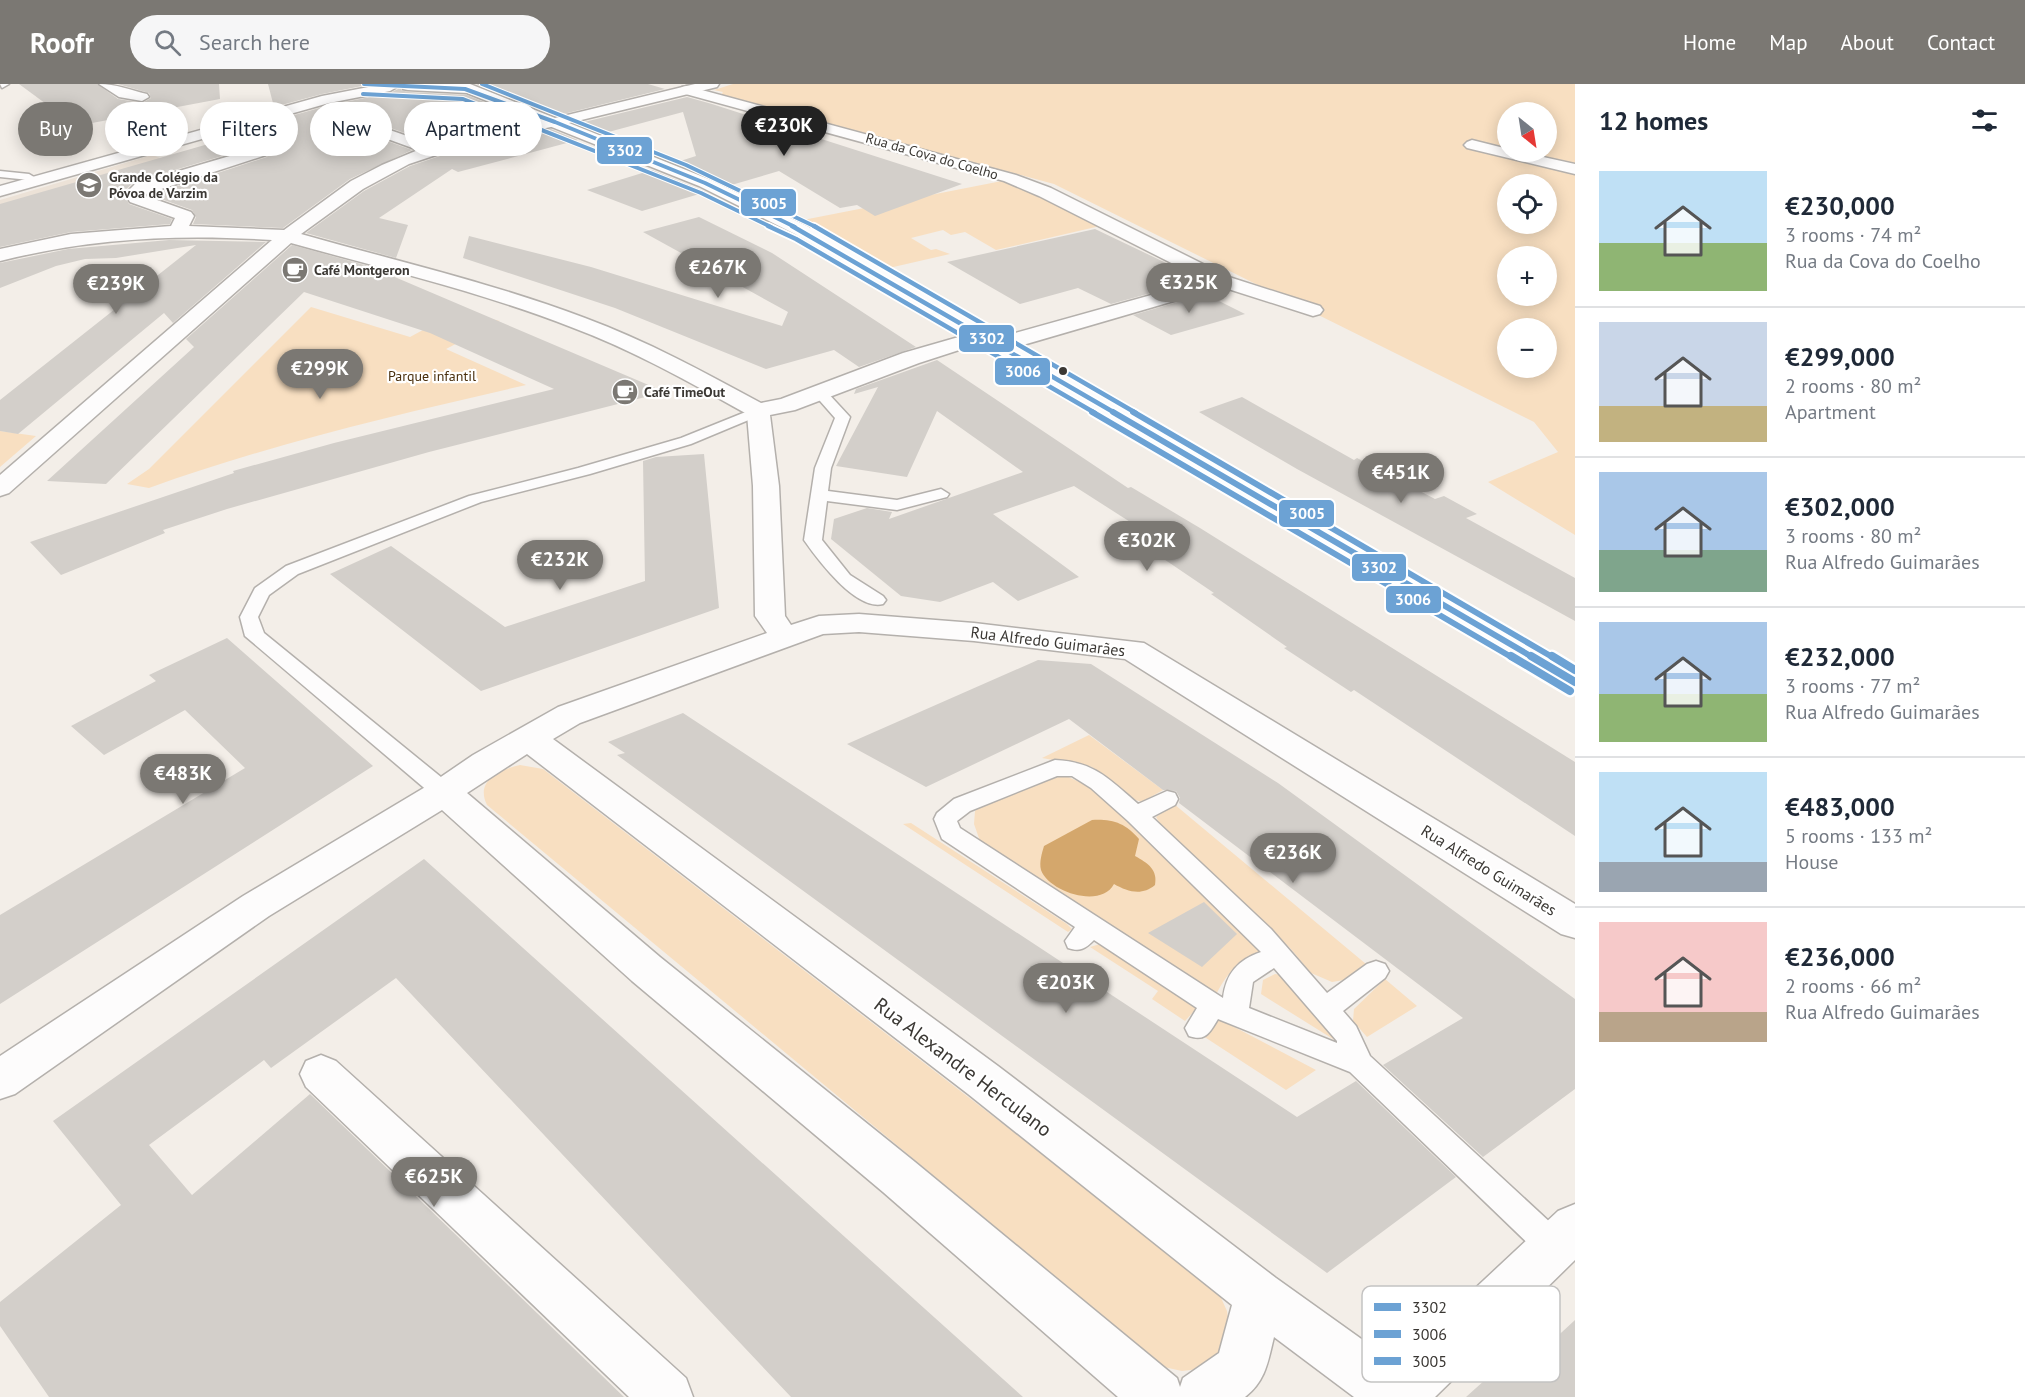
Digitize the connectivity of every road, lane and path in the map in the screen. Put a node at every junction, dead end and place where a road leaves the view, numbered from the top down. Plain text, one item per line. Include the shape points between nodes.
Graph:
1 (106, 84) edge
2 (348, 84) edge
3 (364, 84) edge
4 (712, 84) edge
5 (413, 85) edge
6 (461, 86) edge
7 (390, 87) junction
8 (687, 90) junction
9 (142, 97) dead end
10 (555, 122) junction
11 (542, 125) edge
12 (1472, 145) dead end
13 (247, 156) edge
14 (419, 156) edge
15 (1575, 169) edge
16 (0, 174) edge
17 (29, 177) junction
18 (0, 185) edge
19 (0, 191) edge
20 (178, 230) junction
21 (288, 236) junction
22 (0, 255) edge
23 (1222, 281) junction
24 (1313, 310) dead end
25 (991, 341) junction
26 (820, 393) junction
27 (758, 411) junction
28 (0, 488) edge
29 (941, 494) dead end
30 (819, 495) junction
31 (877, 600) dead end
32 (784, 637) junction
33 (1575, 682) edge
34 (529, 738) junction
35 (444, 792) junction
36 (1167, 799) dead end
37 (1136, 815) junction
38 (1575, 923) edge
39 (1280, 956) junction
40 (1376, 970) dead end
41 (1225, 1009) junction
42 (1326, 1009) junction
43 (1198, 1028) dead end
44 (1360, 1064) junction
45 (321, 1074) dead end
46 (0, 1080) edge
47 (1564, 1237) edge
48 (1513, 1286) edge
49 (1259, 1295) junction
50 (1362, 1371) edge
51 (1377, 1382) edge
52 (1413, 1382) edge
53 (667, 1397) edge
54 (1158, 1397) edge
55 (1203, 1397) edge
56 (1397, 1397) edge

1 - 9 street via 124,94
2 - 17 street
3 - 7 street
4 - 8 street
5 - 6 street
5 - 7 street
6 - 10 street
7 - 19 street via 327,99
8 - 10 street, Rua da Cova do Coelho
8 - 23 street, Rua da Cova do Coelho via 1010,178
10 - 11 street, Rua da Cova do Coelho
10 - 25 street via 705,183 801,230
12 - 15 street
13 - 20 street via 141,188 133,194 185,216
14 - 21 street, Rua da Cova do Coelho via 403,161 321,208
16 - 17 lane
17 - 18 street
20 - 21 street
20 - 22 street via 91,235
21 - 27 street via 578,321 659,356
21 - 28 street, Rua da Cova do Coelho
23 - 24 street, Rua da Cova do Coelho
23 - 25 street
25 - 26 street via 911,358
25 - 33 street
26 - 27 street
26 - 30 lane via 843,417 824,468
27 - 32 street via 766,486 770,616
27 - 35 lane via 686,441 475,499 292,570 261,592 249,617 255,636
29 - 30 lane via 897,505
30 - 31 lane via 813,540 844,579
32 - 34 street, Rua Alfredo Guimarães via 569,716
32 - 38 street, Rua Alfredo Guimarães via 819,625 859,622 1133,650
34 - 35 street
34 - 49 street, Rua Alexandre Herculano via 983,1080
35 - 46 street via 256,906
35 - 54 street via 646,969
36 - 37 lane
37 - 39 lane
37 - 41 lane via 1076,769 1055,768 962,805 945,819 950,833 1084,933
39 - 41 lane via 1257,962 1241,975
39 - 42 lane
40 - 42 lane
41 - 43 lane
41 - 44 lane
42 - 44 lane via 1347,1034
44 - 47 lane
45 - 53 street
47 - 48 street
49 - 50 street, Rua Alexandre Herculano
49 - 55 street via 1240,1369
51 - 56 street, Rua Alexandre Herculano
52 - 56 street

